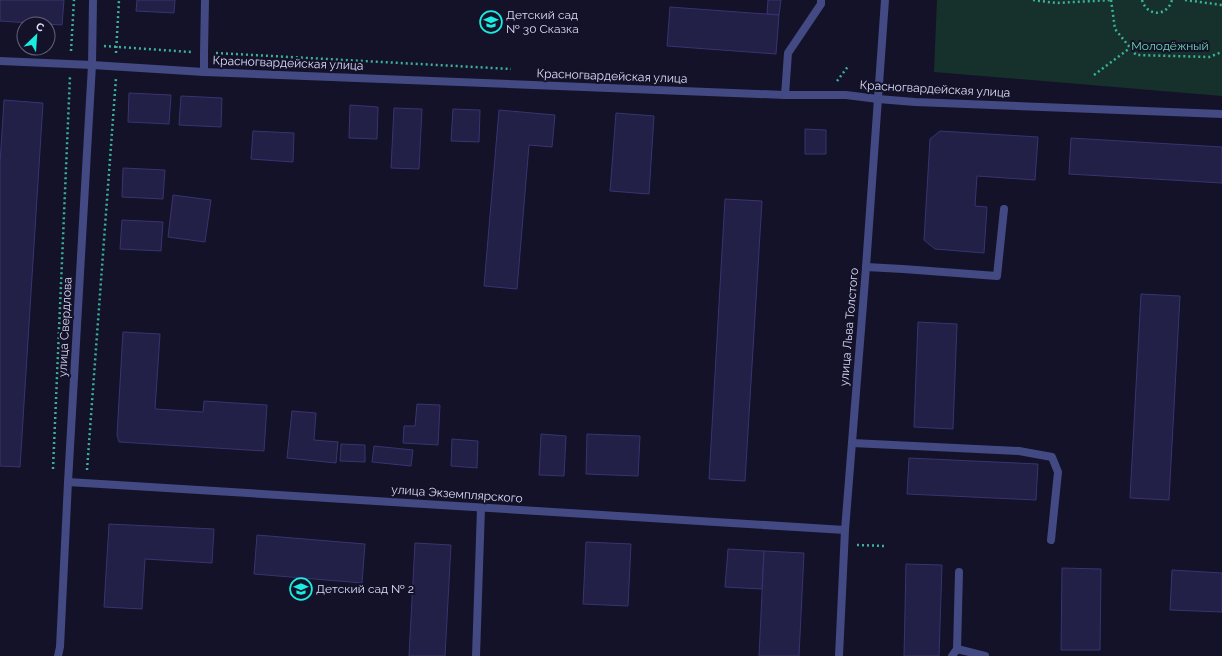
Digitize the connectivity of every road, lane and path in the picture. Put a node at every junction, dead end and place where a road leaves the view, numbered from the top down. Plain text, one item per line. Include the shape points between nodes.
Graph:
1 (74, 0) edge
2 (93, 0) edge
3 (119, 0) edge
4 (205, 0) edge
5 (822, 0) edge
6 (885, 0) edge
7 (1034, 0) edge
8 (1111, 0) edge
9 (1142, 0) edge
10 (1172, 0) edge
11 (1184, 0) edge
12 (1222, 5) edge
13 (72, 46) junction
14 (93, 46) junction
15 (116, 46) junction
16 (1130, 48) junction
17 (1222, 52) edge
18 (204, 53) junction
19 (0, 61) edge
20 (70, 64) junction
21 (92, 65) junction
22 (849, 65) dead end
23 (117, 66) junction
24 (515, 69) dead end
25 (204, 72) junction
26 (1094, 75) dead end
27 (836, 82) dead end
28 (785, 95) junction
29 (878, 99) junction
30 (1222, 114) edge
31 (1004, 209) dead end
32 (866, 267) junction
33 (852, 443) junction
34 (53, 474) dead end
35 (68, 482) junction
36 (86, 483) junction
37 (481, 508) junction
38 (845, 530) junction
39 (1052, 540) dead end
40 (959, 572) dead end
41 (955, 653) edge
42 (58, 656) edge
43 (476, 656) edge
44 (838, 656) edge
45 (985, 656) edge

1 - 13 path
2 - 14 street, улица Свердлова
3 - 15 path
4 - 18 street
5 - 28 street via 788,52
6 - 29 street, улица Льва Толстого
7 - 8 path via 1056,3
8 - 16 path via 1115,29
9 - 10 path via 1147,10 1157,12 1166,10
11 - 12 path
13 - 14 path
13 - 20 path
14 - 15 path
14 - 21 street, улица Свердлова
15 - 18 path
15 - 23 path
16 - 17 path via 1136,55 1209,57
16 - 26 path
18 - 24 path
18 - 25 street
19 - 20 street, Красногвардейская улица
20 - 21 street, Красногвардейская улица
20 - 34 path
21 - 23 street, Красногвардейская улица
21 - 35 street, улица Свердлова
22 - 27 path
23 - 25 street, Красногвардейская улица
23 - 36 path
25 - 28 street, Красногвардейская улица
28 - 29 street, Красногвардейская улица via 846,95
29 - 30 street, Красногвардейская улица
29 - 32 street, улица Льва Толстого
31 - 32 street via 997,276
32 - 33 street, улица Льва Толстого
33 - 38 street, улица Льва Толстого
33 - 39 street via 1019,451 1052,457 1058,472
35 - 36 street, улица Экземплярского
35 - 42 street, улица Свердлова
36 - 37 street, улица Экземплярского
37 - 38 street, улица Экземплярского
37 - 43 street
38 - 44 street, улица Льва Толстого
40 - 41 street
41 - 45 street

